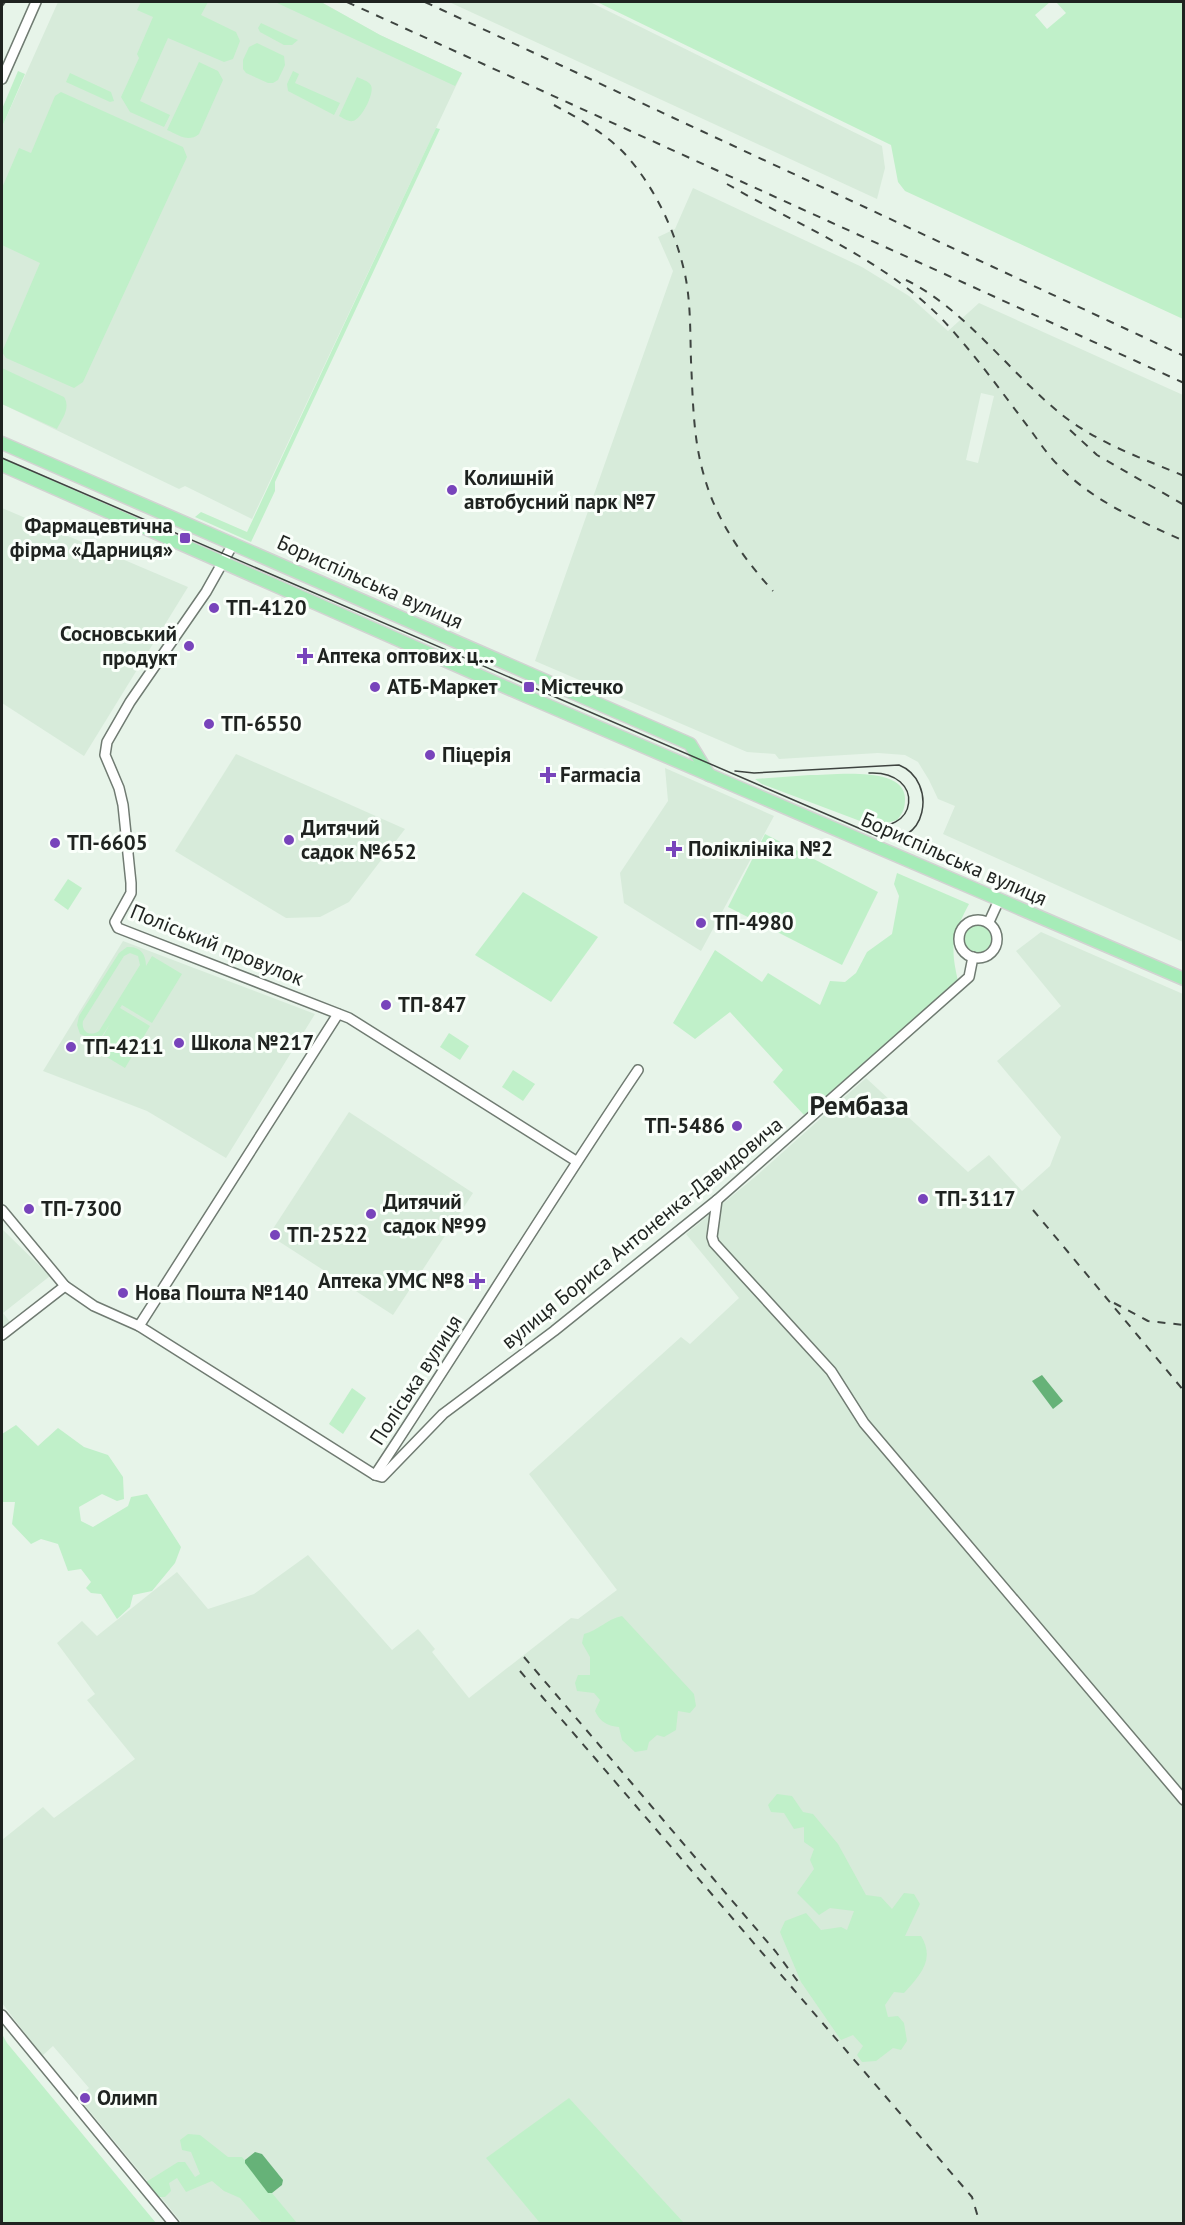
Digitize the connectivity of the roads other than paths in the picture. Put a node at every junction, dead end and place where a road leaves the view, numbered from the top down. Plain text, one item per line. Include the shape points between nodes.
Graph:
1 (36, 2) edge
2 (2, 79) edge
3 (2, 443) edge
4 (2, 465) edge
5 (233, 544) junction
6 (223, 562) junction
7 (709, 774) junction
8 (999, 900) junction
9 (988, 922) junction
10 (973, 957) junction
11 (1184, 979) edge
12 (338, 1014) junction
13 (638, 1070) dead end
14 (576, 1161) junction
15 (717, 1200) junction
16 (2, 1210) edge
17 (65, 1286) junction
18 (139, 1326) junction
19 (2, 1335) edge
20 (375, 1475) junction
21 (1184, 1800) edge
22 (2, 2015) edge
23 (174, 2223) edge

1 - 2 street
3 - 5 main road, Бориспільська вулиця
4 - 6 main road, Бориспільська вулиця
5 - 6 street, Поліський провулок
5 - 7 main road, Бориспільська вулиця via 690,744
6 - 7 main road, Бориспільська вулиця
6 - 12 street, Поліський провулок via 107,742 105,755 123,805 131,893 115,922 118,928
7 - 8 main road, Бориспільська вулиця
8 - 9 street
8 - 11 main road, Бориспільська вулиця
9 - 10 street via 997,934 995,949 988,956
9 - 10 street via 974,920 962,929 960,944
10 - 15 street, вулиця Бориса Антоненка-Давидовича via 969,978
12 - 14 street, Поліський провулок
12 - 18 street
13 - 14 street, Поліська вулиця
14 - 20 street, Поліська вулиця
15 - 20 street, вулиця Бориса Антоненка-Давидовича via 443,1414 387,1473 382,1477
15 - 21 street via 714,1243 831,1371 864,1423
16 - 17 street, Поліська вулиця
17 - 18 street, Поліська вулиця via 94,1306
17 - 19 street
18 - 20 street, Поліська вулиця
22 - 23 street

